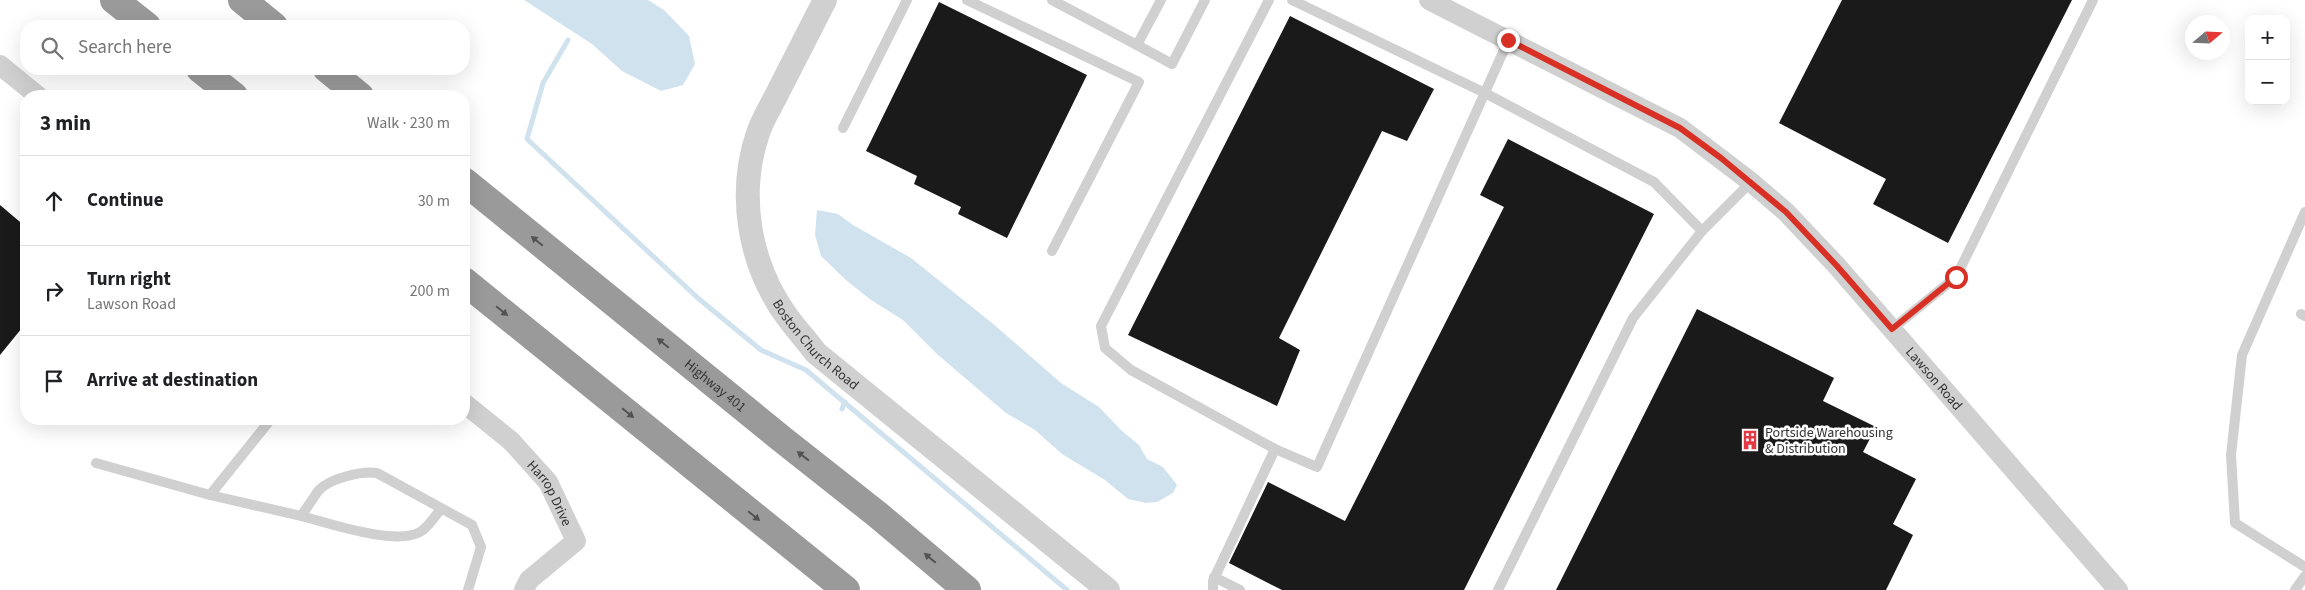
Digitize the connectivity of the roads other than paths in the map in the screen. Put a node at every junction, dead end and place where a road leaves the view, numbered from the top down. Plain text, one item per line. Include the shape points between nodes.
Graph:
1 (114, 0) edge
2 (242, 0) edge
3 (826, 0) edge
4 (907, 0) edge
5 (966, 0) edge
6 (1052, 0) edge
7 (1161, 0) edge
8 (1205, 0) edge
9 (1269, 0) edge
10 (1292, 0) edge
11 (1429, 0) edge
12 (2093, 0) edge
13 (139, 20) edge
14 (267, 20) edge
15 (1508, 40) junction
16 (1137, 45) junction
17 (0, 66) edge
18 (208, 75) edge
19 (334, 75) edge
20 (30, 90) edge
21 (226, 90) edge
22 (352, 90) edge
23 (1486, 93) junction
24 (844, 128) dead end
25 (1751, 182) junction
26 (470, 185) edge
27 (2305, 212) edge
28 (1702, 231) junction
29 (1052, 251) dead end
30 (470, 286) edge
31 (1892, 329) junction
32 (470, 408) edge
33 (266, 425) edge
34 (1275, 449) junction
35 (96, 463) dead end
36 (210, 495) junction
37 (440, 509) junction
38 (301, 516) junction
39 (2305, 567) edge
40 (2305, 576) edge
41 (1214, 577) junction
42 (468, 590) edge
43 (524, 590) edge
44 (846, 590) edge
45 (967, 590) edge
46 (1108, 590) edge
47 (1212, 590) edge
48 (1240, 590) edge
49 (1498, 590) edge
50 (2118, 590) edge
51 (2296, 590) edge

1 - 13 highway
2 - 14 highway
3 - 46 street, Boston Church Road via 758,132 750,161 748,218 754,249 768,285 816,353
4 - 24 lane
5 - 29 lane via 1139,82
6 - 16 lane
7 - 16 lane
8 - 16 lane via 1172,64
9 - 34 lane via 1101,326 1105,348 1131,370
10 - 23 lane
11 - 15 street, Lawson Road
12 - 31 lane via 1956,277
15 - 23 lane
15 - 25 street, Lawson Road via 1680,128
17 - 20 street
18 - 21 highway
19 - 22 highway
23 - 28 lane via 1654,182
23 - 34 lane via 1316,467
25 - 28 lane
25 - 31 street, Lawson Road via 1805,232
45 -> 26 highway, Highway 401
27 - 39 lane via 2242,355 2231,455 2235,523
28 - 49 lane via 1633,318
30 -> 44 highway
31 - 50 street, Lawson Road
32 - 43 street, Harrop Drive via 511,441 548,482 576,541 529,580
33 - 36 lane
34 - 41 lane
35 - 36 lane
36 - 38 lane
37 - 38 lane via 428,526 405,538 380,536
37 - 38 lane via 378,473 365,471 350,474 320,489
37 - 42 lane via 472,525 481,546
40 - 51 lane
41 - 47 lane
41 - 48 lane

